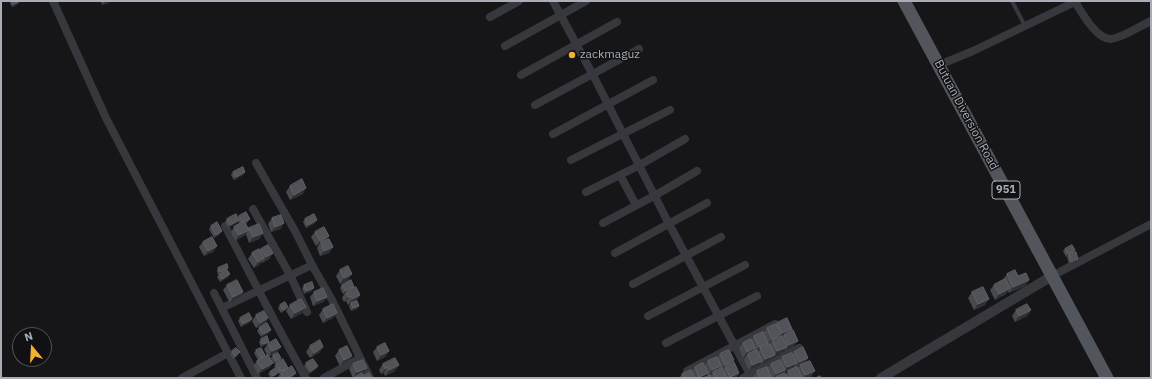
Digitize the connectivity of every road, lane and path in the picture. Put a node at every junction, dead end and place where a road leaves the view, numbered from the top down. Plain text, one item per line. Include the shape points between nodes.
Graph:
1 (53, 1) edge
2 (519, 1) edge
3 (554, 1) edge
4 (586, 1) edge
5 (904, 1) edge
6 (1012, 1) edge
7 (1073, 2) edge
8 (561, 15) junction
9 (490, 17) dead end
10 (1151, 21) edge
11 (617, 22) dead end
12 (1025, 26) junction
13 (577, 45) junction
14 (505, 46) dead end
15 (639, 49) dead end
16 (939, 65) junction
17 (521, 75) dead end
18 (593, 75) junction
19 (653, 80) dead end
20 (535, 105) dead end
21 (608, 105) junction
22 (670, 110) dead end
23 (553, 134) dead end
24 (623, 134) junction
25 (685, 139) dead end
26 (571, 160) dead end
27 (256, 163) dead end
28 (638, 166) junction
29 (697, 171) dead end
30 (620, 175) junction
31 (586, 192) dead end
32 (654, 196) junction
33 (707, 202) dead end
34 (636, 205) junction
35 (252, 208) dead end
36 (603, 223) dead end
37 (669, 224) junction
38 (1151, 224) edge
39 (225, 226) dead end
40 (721, 237) dead end
41 (615, 253) dead end
42 (686, 256) junction
43 (745, 264) dead end
44 (312, 265) junction
45 (290, 275) junction
46 (1052, 276) junction
47 (633, 284) dead end
48 (703, 287) junction
49 (259, 290) junction
50 (214, 293) dead end
51 (757, 296) dead end
52 (222, 308) junction
53 (307, 312) edge
54 (648, 316) dead end
55 (719, 316) junction
56 (775, 324) edge
57 (666, 343) dead end
58 (734, 346) junction
59 (799, 348) edge
60 (228, 353) junction
61 (360, 358) junction
62 (688, 371) edge
63 (748, 377) edge
64 (182, 378) edge
65 (242, 378) edge
66 (257, 378) edge
67 (306, 378) edge
68 (324, 378) edge
69 (370, 378) edge
70 (881, 378) edge
71 (1107, 378) edge

1 - 60 street via 106,118
2 - 9 street
3 - 8 street
4 - 8 street
5 - 16 main road, Butuan Diversion Road / 951
6 - 12 lane
7 - 10 street via 1103,38 1120,36
7 - 12 street
8 - 13 street
8 - 14 street
11 - 13 street
12 - 16 street
13 - 17 street
13 - 18 street
15 - 18 street
16 - 46 main road, Butuan Diversion Road / 951
18 - 20 street
18 - 21 street
19 - 21 street
21 - 23 street
21 - 24 street
22 - 24 street
24 - 26 street
24 - 28 street
25 - 28 street
27 - 44 street
28 - 30 street
28 - 32 street
29 - 32 street
30 - 31 street
30 - 34 street
32 - 34 street
32 - 37 street
33 - 37 street
34 - 36 street
35 - 45 street
37 - 41 street
37 - 42 street
38 - 46 street
39 - 49 street
40 - 42 street
42 - 47 street
42 - 48 street
43 - 48 street
44 - 45 street
44 - 61 street
45 - 49 street
45 - 53 street
46 - 70 street
46 - 71 main road, Butuan Diversion Road / 951
48 - 54 street
48 - 55 street
49 - 52 street
49 - 67 street
50 - 52 street
51 - 55 street
52 - 66 street
55 - 57 street
55 - 58 street
56 - 58 street
58 - 62 street
58 - 63 street
59 - 63 street
60 - 64 street
60 - 65 street
61 - 68 street
61 - 69 street

